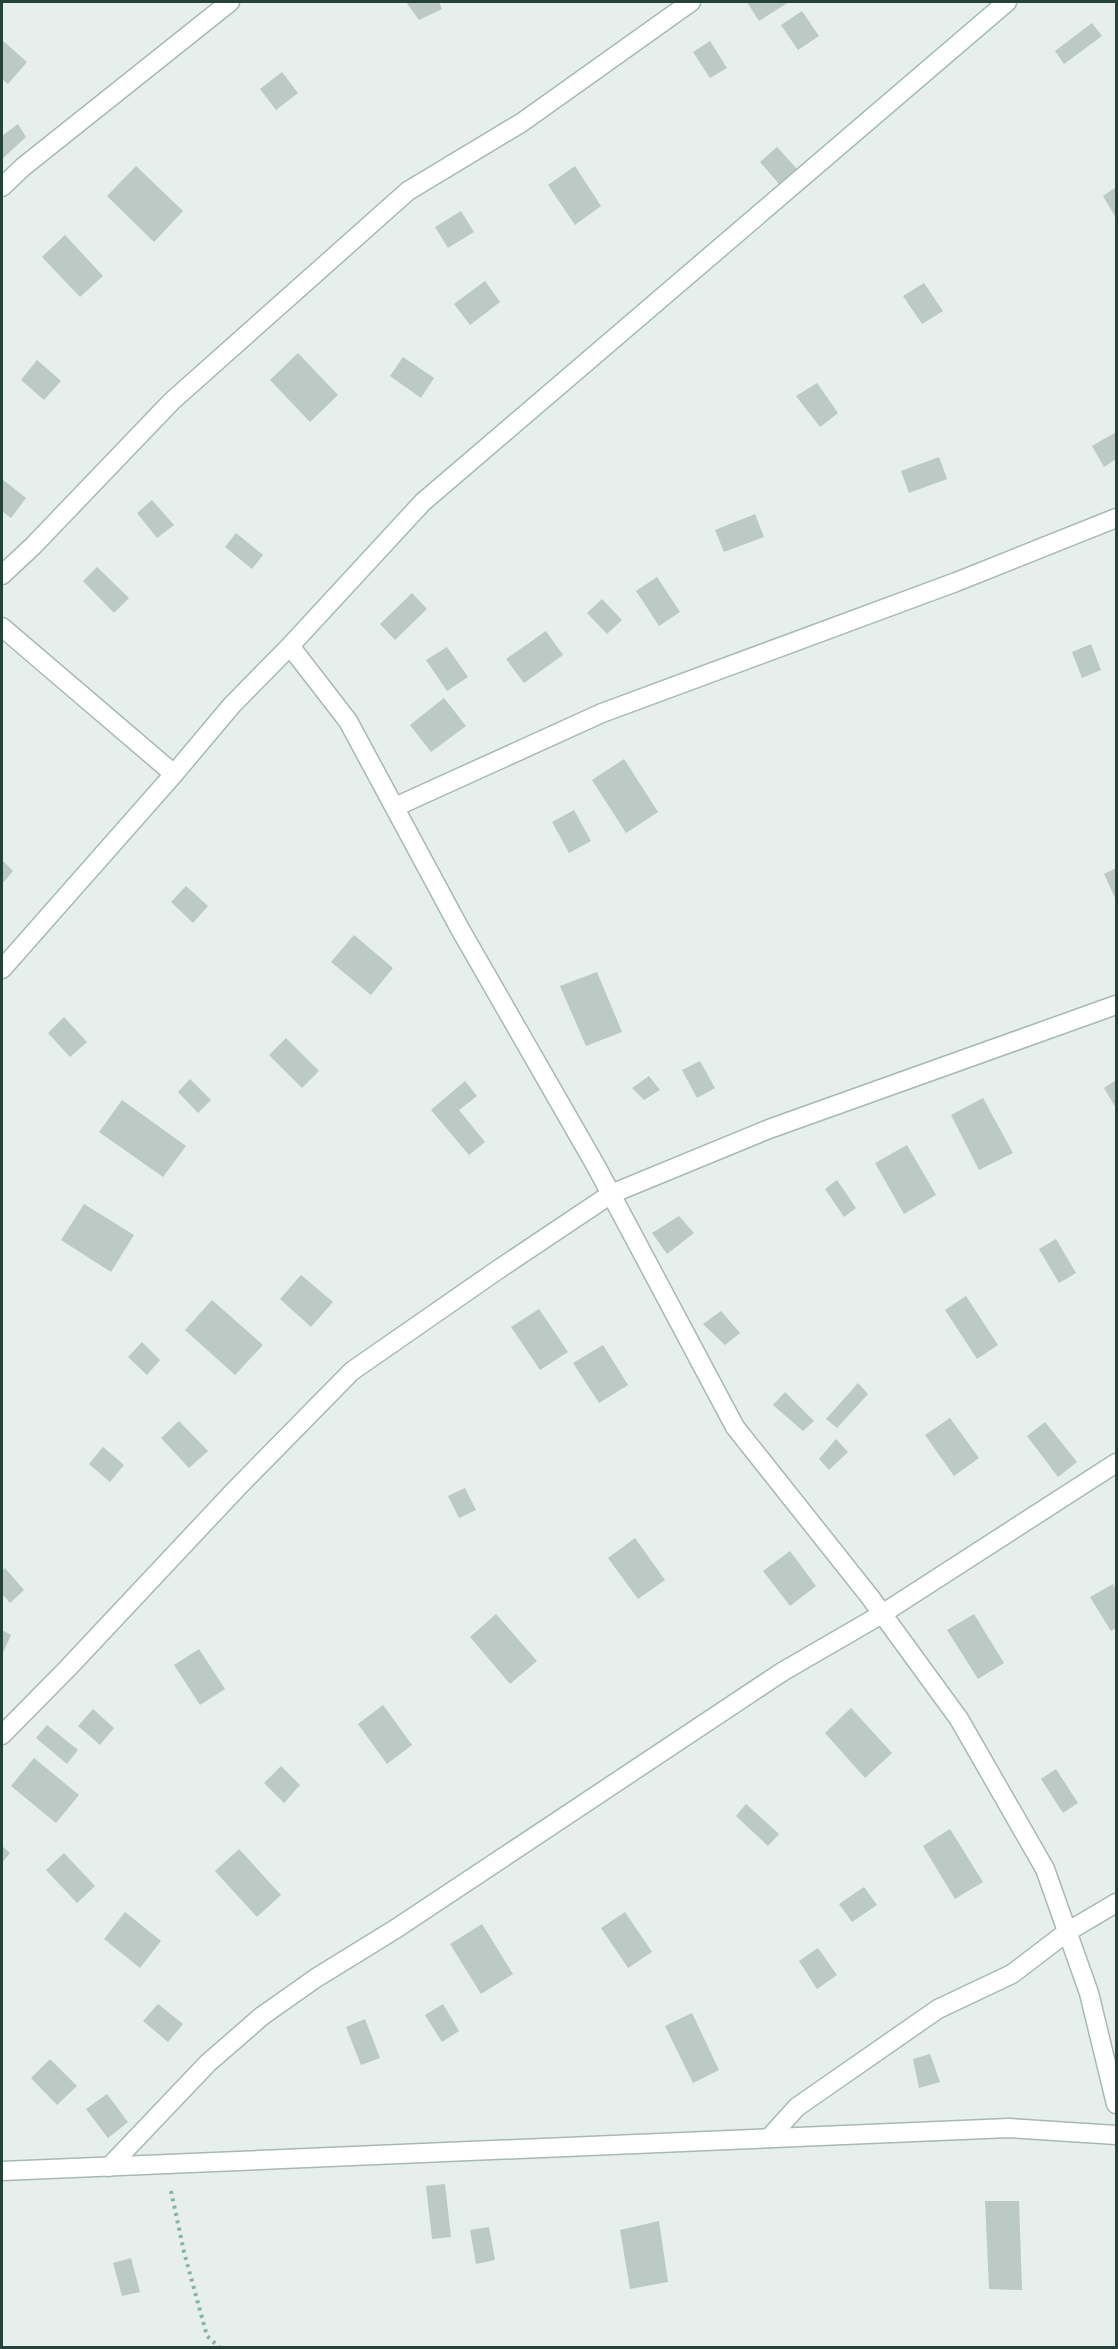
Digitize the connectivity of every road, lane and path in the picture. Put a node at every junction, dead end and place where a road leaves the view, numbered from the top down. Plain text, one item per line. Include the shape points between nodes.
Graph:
1 (230, 2) edge
2 (691, 2) edge
3 (1007, 2) edge
4 (2, 187) edge
5 (1116, 518) edge
6 (2, 576) edge
7 (2, 627) edge
8 (290, 646) junction
9 (174, 774) junction
10 (395, 807) junction
11 (2, 969) edge
12 (1116, 1005) edge
13 (610, 1194) junction
14 (1116, 1463) edge
15 (882, 1614) junction
16 (2, 1735) edge
17 (1116, 1903) edge
18 (1067, 1932) junction
19 (1116, 2104) edge
20 (1116, 2135) edge
21 (768, 2138) junction
22 (166, 2164) junction
23 (109, 2167) junction
24 (2, 2171) edge
25 (220, 2348) edge

1 - 4 street
2 - 6 street via 521,123 408,191 172,401
3 - 8 street via 423,502
5 - 10 street via 956,582 602,713
7 - 9 street
8 - 9 street via 232,705
8 - 10 street via 348,721
9 - 11 street
10 - 13 street
12 - 13 street via 769,1129
13 - 15 street via 735,1427
13 - 16 street via 352,1371
14 - 15 street
15 - 18 street via 959,1719 1045,1869
15 - 23 street via 782,1672 262,2016 208,2063
17 - 18 street
18 - 19 street via 1089,1993
18 - 21 street via 1012,1974 938,2009 796,2107
20 - 21 street via 1009,2128
21 - 22 street
22 - 23 street
22 - 25 path via 207,2336
23 - 24 street

